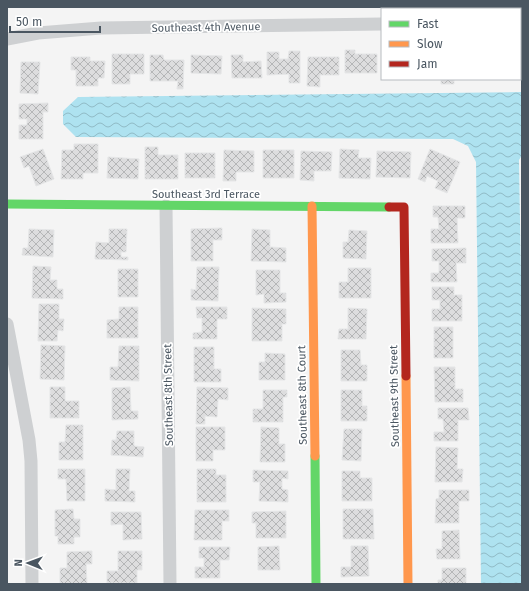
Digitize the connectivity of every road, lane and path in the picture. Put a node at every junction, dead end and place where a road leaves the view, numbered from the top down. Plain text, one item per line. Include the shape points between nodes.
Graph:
1 (381, 24) edge
2 (7, 39) edge
3 (7, 204) edge
4 (166, 206) junction
5 (312, 206) junction
6 (404, 208) joint
7 (7, 324) edge
8 (32, 584) edge
9 (170, 584) edge
10 (316, 584) edge
11 (408, 584) edge

1 - 2 street, Southeast 4th Avenue via 101,28 38,33
3 - 4 street, Southeast 3rd Terrace
4 - 5 street, Southeast 3rd Terrace
4 - 9 street, Southeast 8th Street
5 - 6 street, Southeast 3rd Terrace
5 - 10 street, Southeast 8th Court
6 - 11 street, Southeast 9th Street
7 - 8 street via 29,440

